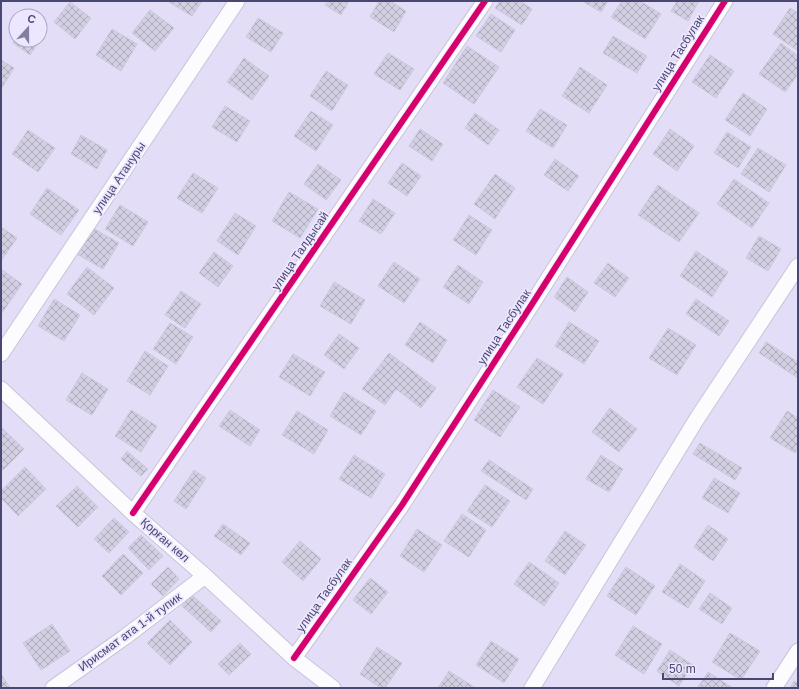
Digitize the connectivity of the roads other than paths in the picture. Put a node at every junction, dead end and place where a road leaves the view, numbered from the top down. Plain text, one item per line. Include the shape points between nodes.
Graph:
1 (237, 1) edge
2 (485, 1) edge
3 (725, 1) edge
4 (798, 266) edge
5 (1, 354) edge
6 (1, 389) edge
7 (133, 513) junction
8 (206, 576) junction
9 (798, 651) edge
10 (294, 658) junction
11 (53, 688) edge
12 (333, 688) edge
13 (532, 688) edge
14 (774, 688) edge

1 - 5 street, улица Атануры
2 - 7 street, улица Талдысай
3 - 10 street, улица Тасбулак via 402,505
4 - 13 street via 698,416
6 - 7 street, Қорған көл
7 - 8 street, Қорған көл
8 - 10 street, Қорған көл
8 - 11 street, Ирисмат ата 1-й тупик
9 - 14 street
10 - 12 street, Қорған көл

